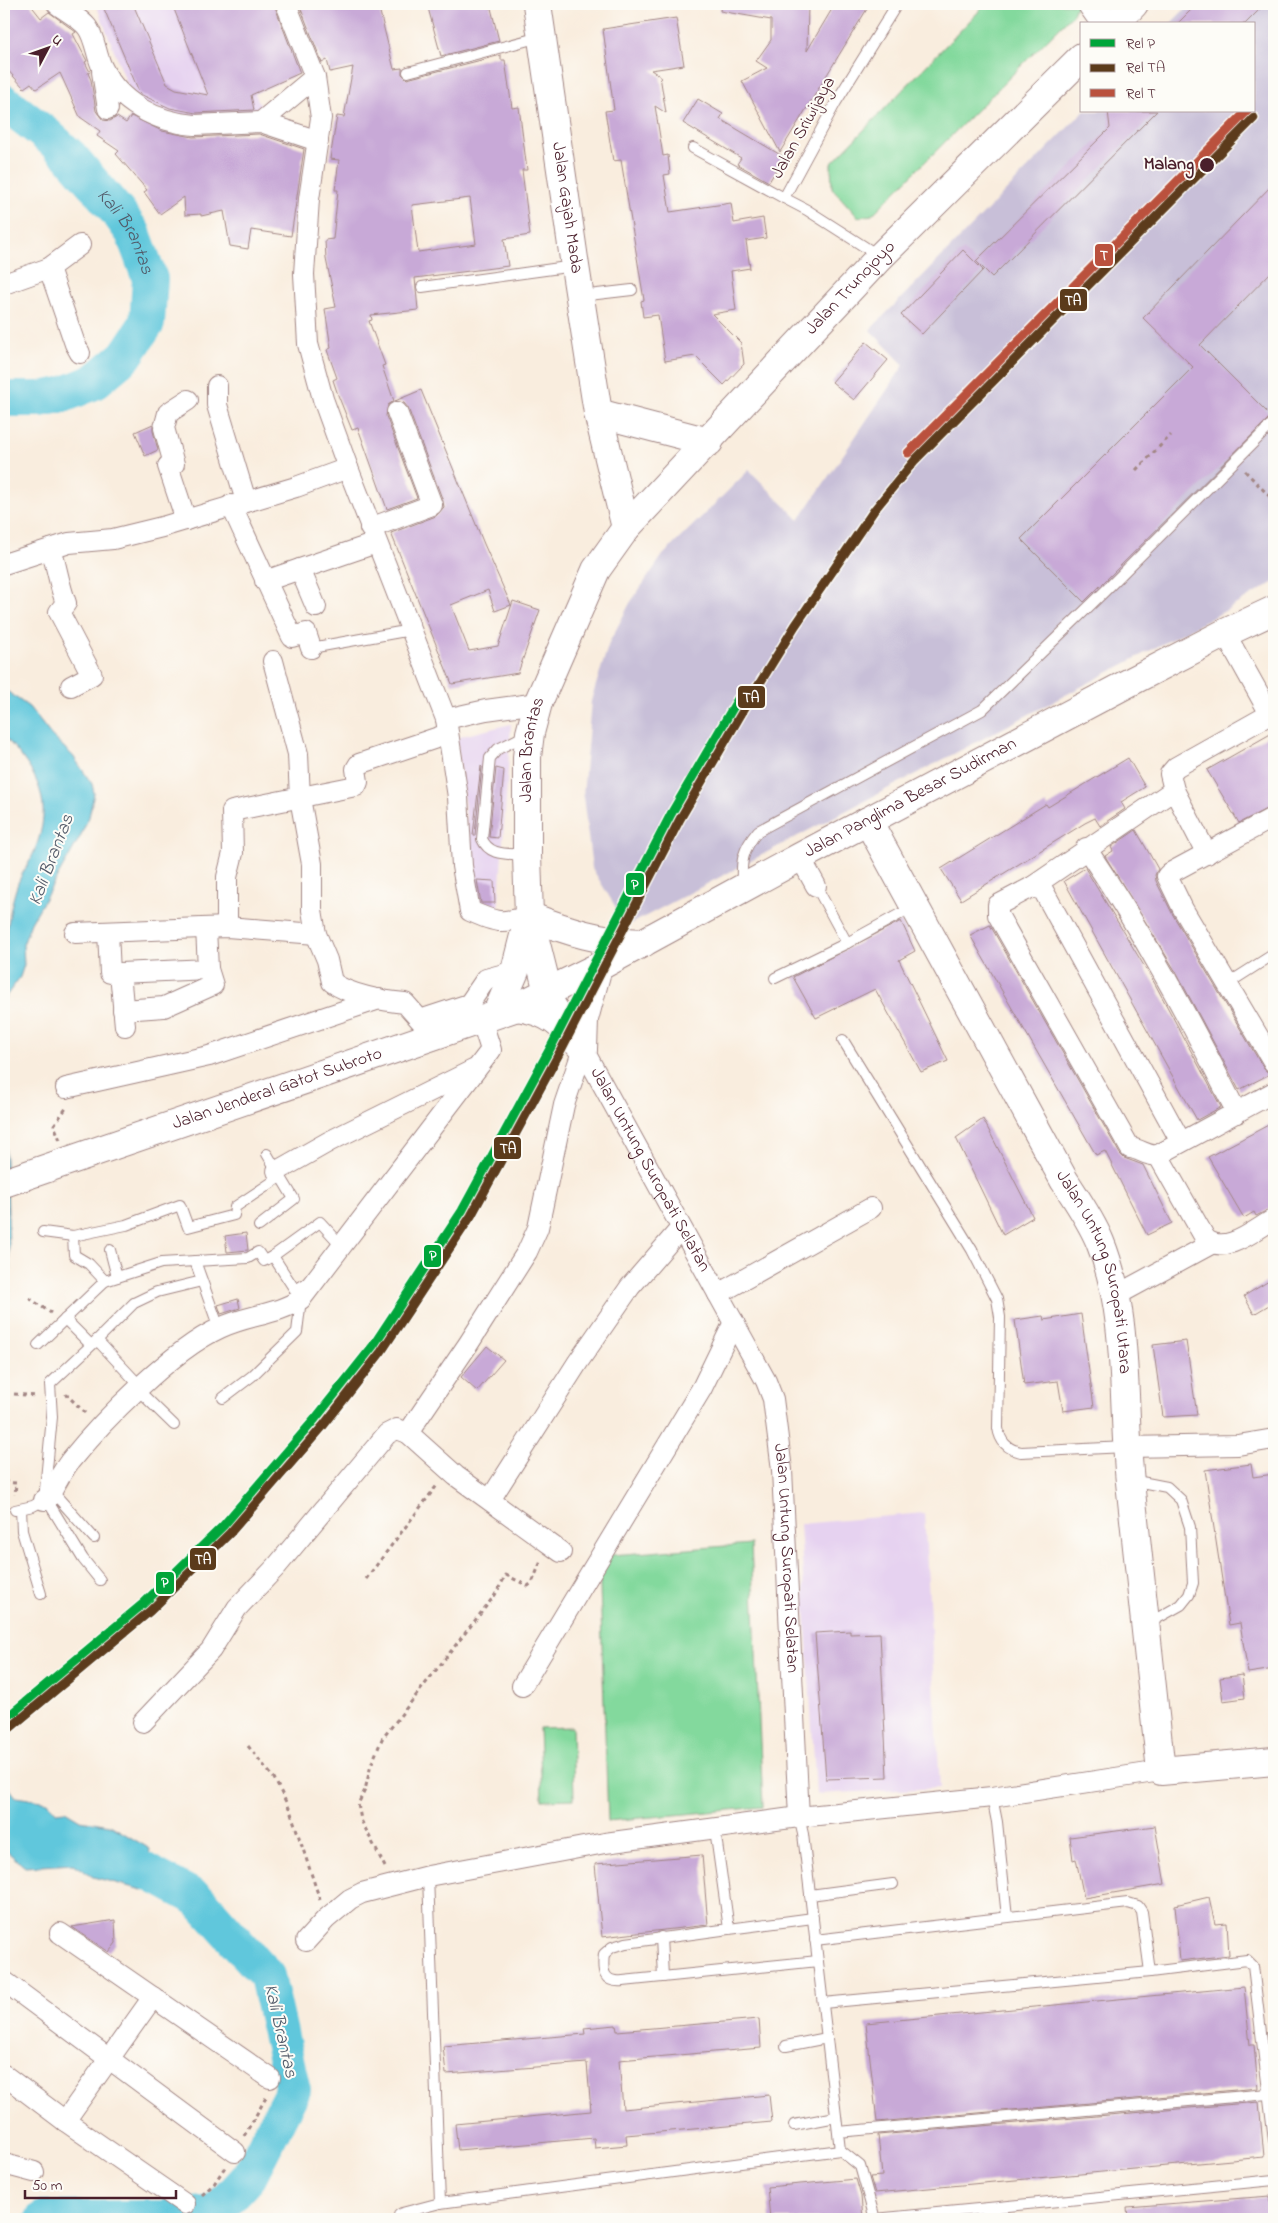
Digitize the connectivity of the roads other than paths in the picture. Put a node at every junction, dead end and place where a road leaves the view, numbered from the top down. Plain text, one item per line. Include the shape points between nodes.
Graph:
1 (57, 4) edge
2 (286, 4) edge
3 (538, 4) edge
4 (897, 4) edge
5 (1092, 4) edge
6 (1134, 4) edge
7 (1105, 22) edge
8 (1117, 22) edge
9 (543, 36) junction
10 (1080, 59) edge
11 (102, 67) junction
12 (408, 72) dead end
13 (316, 77) junction
14 (108, 109) dead end
15 (261, 122) junction
16 (318, 141) junction
17 (693, 148) dead end
18 (784, 198) junction
19 (80, 245) dead end
20 (880, 257) junction
21 (574, 266) junction
22 (49, 268) junction
23 (4, 284) edge
24 (422, 287) dead end
25 (632, 290) dead end
26 (579, 296) junction
27 (80, 353) dead end
28 (217, 386) dead end
29 (188, 400) dead end
30 (397, 412) dead end
31 (598, 413) junction
32 (1274, 422) edge
33 (708, 442) junction
34 (348, 468) junction
35 (238, 503) junction
36 (186, 520) junction
37 (626, 528) junction
38 (373, 535) junction
39 (51, 549) junction
40 (4, 564) edge
41 (300, 569) junction
42 (265, 581) junction
43 (316, 607) dead end
44 (1274, 610) edge
45 (411, 630) junction
46 (1225, 633) junction
47 (311, 648) joint
48 (273, 661) dead end
49 (71, 686) dead end
50 (538, 703) junction
51 (1272, 713) edge
52 (447, 726) junction
53 (530, 733) junction
54 (1174, 790) junction
55 (300, 798) junction
56 (1274, 817) edge
57 (868, 820) junction
58 (1086, 848) junction
59 (1207, 854) junction
60 (527, 855) junction
61 (800, 857) junction
62 (816, 886) joint
63 (1032, 887) junction
64 (742, 888) junction
65 (907, 910) junction
66 (530, 916) junction
67 (227, 927) junction
68 (206, 928) junction
69 (108, 932) junction
70 (75, 933) dead end
71 (316, 934) junction
72 (643, 943) junction
73 (847, 943) junction
74 (1274, 954) edge
75 (598, 967) junction
76 (208, 969) junction
77 (515, 971) junction
78 (120, 974) junction
79 (775, 978) dead end
80 (1227, 984) junction
81 (548, 992) junction
82 (379, 999) junction
83 (498, 1013) junction
84 (843, 1040) dead end
85 (583, 1049) junction
86 (1274, 1063) edge
87 (477, 1068) junction
88 (69, 1088) road end
89 (1274, 1092) edge
90 (1238, 1113) junction
91 (1181, 1142) junction
92 (267, 1154) dead end
93 (1158, 1155) junction
94 (279, 1174) junction
95 (4, 1183) edge
96 (871, 1208) dead end
97 (1274, 1218) edge
98 (259, 1226) dead end
99 (682, 1228) junction
100 (43, 1232) dead end
101 (73, 1236) junction
102 (1211, 1244) junction
103 (342, 1246) junction
104 (110, 1250) dead end
105 (273, 1256) junction
106 (195, 1261) junction
107 (320, 1274) junction
108 (117, 1277) junction
109 (104, 1281) junction
110 (202, 1281) junction
111 (718, 1294) junction
112 (1115, 1296) junction
113 (301, 1299) junction
114 (64, 1320) junction
115 (734, 1322) junction
116 (219, 1328) junction
117 (93, 1341) junction
118 (38, 1345) dead end
119 (140, 1388) junction
120 (223, 1398) dead end
121 (174, 1425) dead end
122 (408, 1433) junction
123 (1274, 1439) edge
124 (1127, 1447) junction
125 (1130, 1480) junction
126 (48, 1497) junction
127 (490, 1500) junction
128 (94, 1538) dead end
129 (554, 1547) road end
130 (100, 1580) dead end
131 (41, 1594) dead end
132 (1145, 1624) junction
133 (522, 1686) dead end
134 (143, 1722) dead end
135 (1274, 1761) edge
136 (1161, 1771) junction
137 (992, 1797) junction
138 (799, 1817) junction
139 (716, 1829) junction
140 (428, 1876) junction
141 (893, 1884) dead end
142 (810, 1895) junction
143 (1007, 1917) junction
144 (813, 1918) junction
145 (729, 1929) junction
146 (60, 1933) dead end
147 (661, 1937) junction
148 (815, 1940) junction
149 (306, 1941) dead end
150 (818, 1961) junction
151 (1150, 1972) junction
152 (663, 1977) junction
153 (4, 1981) edge
154 (153, 1997) junction
155 (823, 2003) junction
156 (827, 2038) junction
157 (786, 2046) dead end
158 (108, 2058) junction
159 (4, 2075) edge
160 (270, 2078) dead end
161 (1268, 2094) junction
162 (836, 2118) junction
163 (65, 2121) junction
164 (794, 2125) dead end
165 (838, 2132) junction
166 (1274, 2140) edge
167 (840, 2150) junction
168 (235, 2152) dead end
169 (4, 2164) edge
170 (34, 2172) dead end
171 (1274, 2180) edge
172 (440, 2203) junction
173 (185, 2204) dead end
174 (399, 2219) edge
175 (875, 2219) edge

1 - 11 street via 88,28
2 - 13 street
3 - 9 main road, Jalan Gajah Mada
4 - 18 lane, Jalan Sriwijaya via 836,102
5 - 7 main road
6 - 8 main road
9 - 12 lane
9 - 21 main road, Jalan Gajah Mada
10 - 20 main road, Jalan Trunojoyo
11 - 14 street
11 - 15 street via 118,91 134,105 165,119 195,125
13 - 15 street
13 - 16 street via 321,118
15 - 16 street
16 - 34 street via 309,199 304,274 308,344 323,399
17 - 18 lane
18 - 20 lane, Jalan Sriwijaya
19 - 22 street
20 - 33 main road, Jalan Trunojoyo
21 - 24 lane
21 - 26 main road, Jalan Gajah Mada
22 - 23 street
22 - 27 street
25 - 26 lane
26 - 31 main road, Jalan Gajah Mada
28 - 35 street via 217,405
29 - 36 street via 168,414 164,428 174,464 168,466
30 - 38 street via 432,505
31 - 33 main road
31 - 37 main road, Jalan Gajah Mada
32 - 64 lane via 982,710 758,831 746,845 741,865
33 - 37 main road, Jalan Trunojoyo
34 - 35 street
34 - 38 street
35 - 36 street
35 - 42 street
36 - 39 street via 113,540 69,543
37 - 50 main road, Jalan Brantas via 596,570
38 - 41 street
38 - 45 street
39 - 40 street
39 - 49 street via 66,602 59,612 92,675
41 - 42 street
41 - 43 street
42 - 47 street via 292,637 306,633
44 - 46 main road, Jalan Panglima Besar Sudirman
45 - 47 lane
45 - 52 street
46 - 51 street
46 - 57 main road, Jalan Panglima Besar Sudirman
48 - 55 street via 298,754
50 - 52 street via 486,710
50 - 53 main road, Jalan Brantas
51 - 54 street via 1176,767 1170,774
52 - 55 street via 359,764 356,786
52 - 66 street via 470,911 494,921 506,922
53 - 60 main road, Jalan Brantas
53 - 60 lane via 498,749 490,758 482,839 490,852
54 - 58 street
54 - 59 street
55 - 67 street via 232,811 233,853 226,877
55 - 71 street via 312,864 312,910
56 - 59 street
57 - 61 main road, Jalan Panglima Besar Sudirman
57 - 65 main road, Jalan Untung Suropati Utara
58 - 63 street
58 - 90 street via 1145,941
59 - 80 street via 1166,876
60 - 66 main road, Jalan Brantas
61 - 62 street
61 - 64 main road, Jalan Panglima Besar Sudirman
62 - 73 lane
63 - 91 street via 1043,890
63 - 93 street via 998,905 998,915 1130,1148
64 - 72 main road, Jalan Panglima Besar Sudirman
65 - 73 lane
65 - 112 main road, Jalan Untung Suropati Utara via 1088,1219 1100,1243
66 - 72 main road via 580,934 617,942
66 - 77 main road
66 - 81 main road, Jalan Brantas
67 - 68 street
67 - 71 street
68 - 69 street
68 - 76 street
69 - 70 street
69 - 78 street via 110,974
71 - 82 street via 332,982
72 - 75 main road, Jalan Panglima Besar Sudirman
73 - 79 lane
74 - 80 lane
75 - 81 main road, Jalan Panglima Besar Sudirman
75 - 85 main road via 584,1019
76 - 78 street
76 - 78 street via 213,984 164,1007 124,1018
77 - 82 street via 486,979 469,1004 420,1020 405,1003
77 - 83 main road
80 - 86 street
81 - 83 main road, Jalan Jenderal Gatot Subroto
81 - 85 street, Jalan Untung Suropati Selatan
82 - 88 street via 209,1056
83 - 85 main road via 534,1009 547,1014
83 - 87 street via 490,1050
83 - 95 main road, Jalan Jenderal Gatot Subroto via 62,1156
84 - 124 lane via 972,1250 997,1299 1000,1318 998,1428 1001,1440 1021,1452
85 - 99 street, Jalan Untung Suropati Selatan
85 - 122 street via 564,1105 538,1228 527,1252
87 - 94 street via 330,1142
87 - 103 street
89 - 90 street
90 - 91 street
91 - 93 street
92 - 94 lane
93 - 102 street
94 - 98 lane via 294,1199
94 - 101 lane via 235,1207 234,1215 188,1227 180,1205 126,1225
96 - 111 street
97 - 102 street via 1241,1238 1220,1245
99 - 111 street, Jalan Untung Suropati Selatan
99 - 127 street via 630,1287
100 - 101 lane
101 - 109 lane via 74,1255 89,1264
102 - 112 street
103 - 105 lane via 320,1222
103 - 107 street
104 - 108 lane
105 - 106 lane via 264,1261 258,1252 248,1258
105 - 107 lane via 295,1290
106 - 108 lane via 161,1263
106 - 110 lane
107 - 113 street
108 - 109 lane
109 - 114 lane
110 - 116 lane
110 - 117 lane via 157,1292 134,1303
111 - 115 street, Jalan Untung Suropati Selatan
112 - 124 main road, Jalan Untung Suropati Utara
113 - 116 street via 288,1308 246,1317
113 - 120 lane via 296,1332 252,1376
114 - 117 lane
114 - 118 lane
115 - 133 street via 702,1388
115 - 138 street, Jalan Untung Suropati Selatan via 766,1381 777,1420
116 - 119 street via 186,1348
117 - 119 lane
117 - 126 lane via 50,1384
119 - 121 lane
119 - 126 street via 70,1461
122 - 127 street
122 - 134 street via 397,1428 387,1434 276,1567 237,1608 211,1650
123 - 124 street via 1238,1445
124 - 125 main road, Jalan Untung Suropati Utara
125 - 132 main road, Jalan Untung Suropati Utara
125 - 132 lane via 1167,1487 1181,1500 1190,1526 1193,1583 1189,1595 1181,1606
126 - 128 lane
126 - 130 lane via 83,1559
126 - 131 lane via 18,1509
127 - 129 street
132 - 136 main road, Jalan Untung Suropati Utara
135 - 136 main road
136 - 137 street
137 - 138 street
137 - 143 lane
138 - 139 street
138 - 142 lane
139 - 140 street via 605,1843
139 - 145 lane
140 - 149 street via 350,1899
140 - 172 lane
141 - 142 lane
142 - 144 lane
143 - 148 lane
143 - 151 lane via 1128,1904 1138,1906 1142,1912
144 - 145 lane
144 - 148 lane
145 - 147 lane
146 - 154 street
147 - 152 lane
147 - 152 lane via 612,1946 605,1951 603,1962 606,1975 612,1982
148 - 150 lane
150 - 152 lane
150 - 155 lane
151 - 155 lane
151 - 161 lane via 1250,1962
153 - 158 street
154 - 158 street
154 - 160 street
155 - 156 lane
156 - 157 lane
156 - 162 lane
158 - 163 street
158 - 168 street
159 - 163 street
161 - 165 lane
161 - 166 lane
162 - 164 lane
162 - 165 lane
163 - 173 street
165 - 167 lane
167 - 172 lane
167 - 175 lane via 860,2166
169 - 170 street
171 - 175 lane
172 - 174 lane via 402,2213

